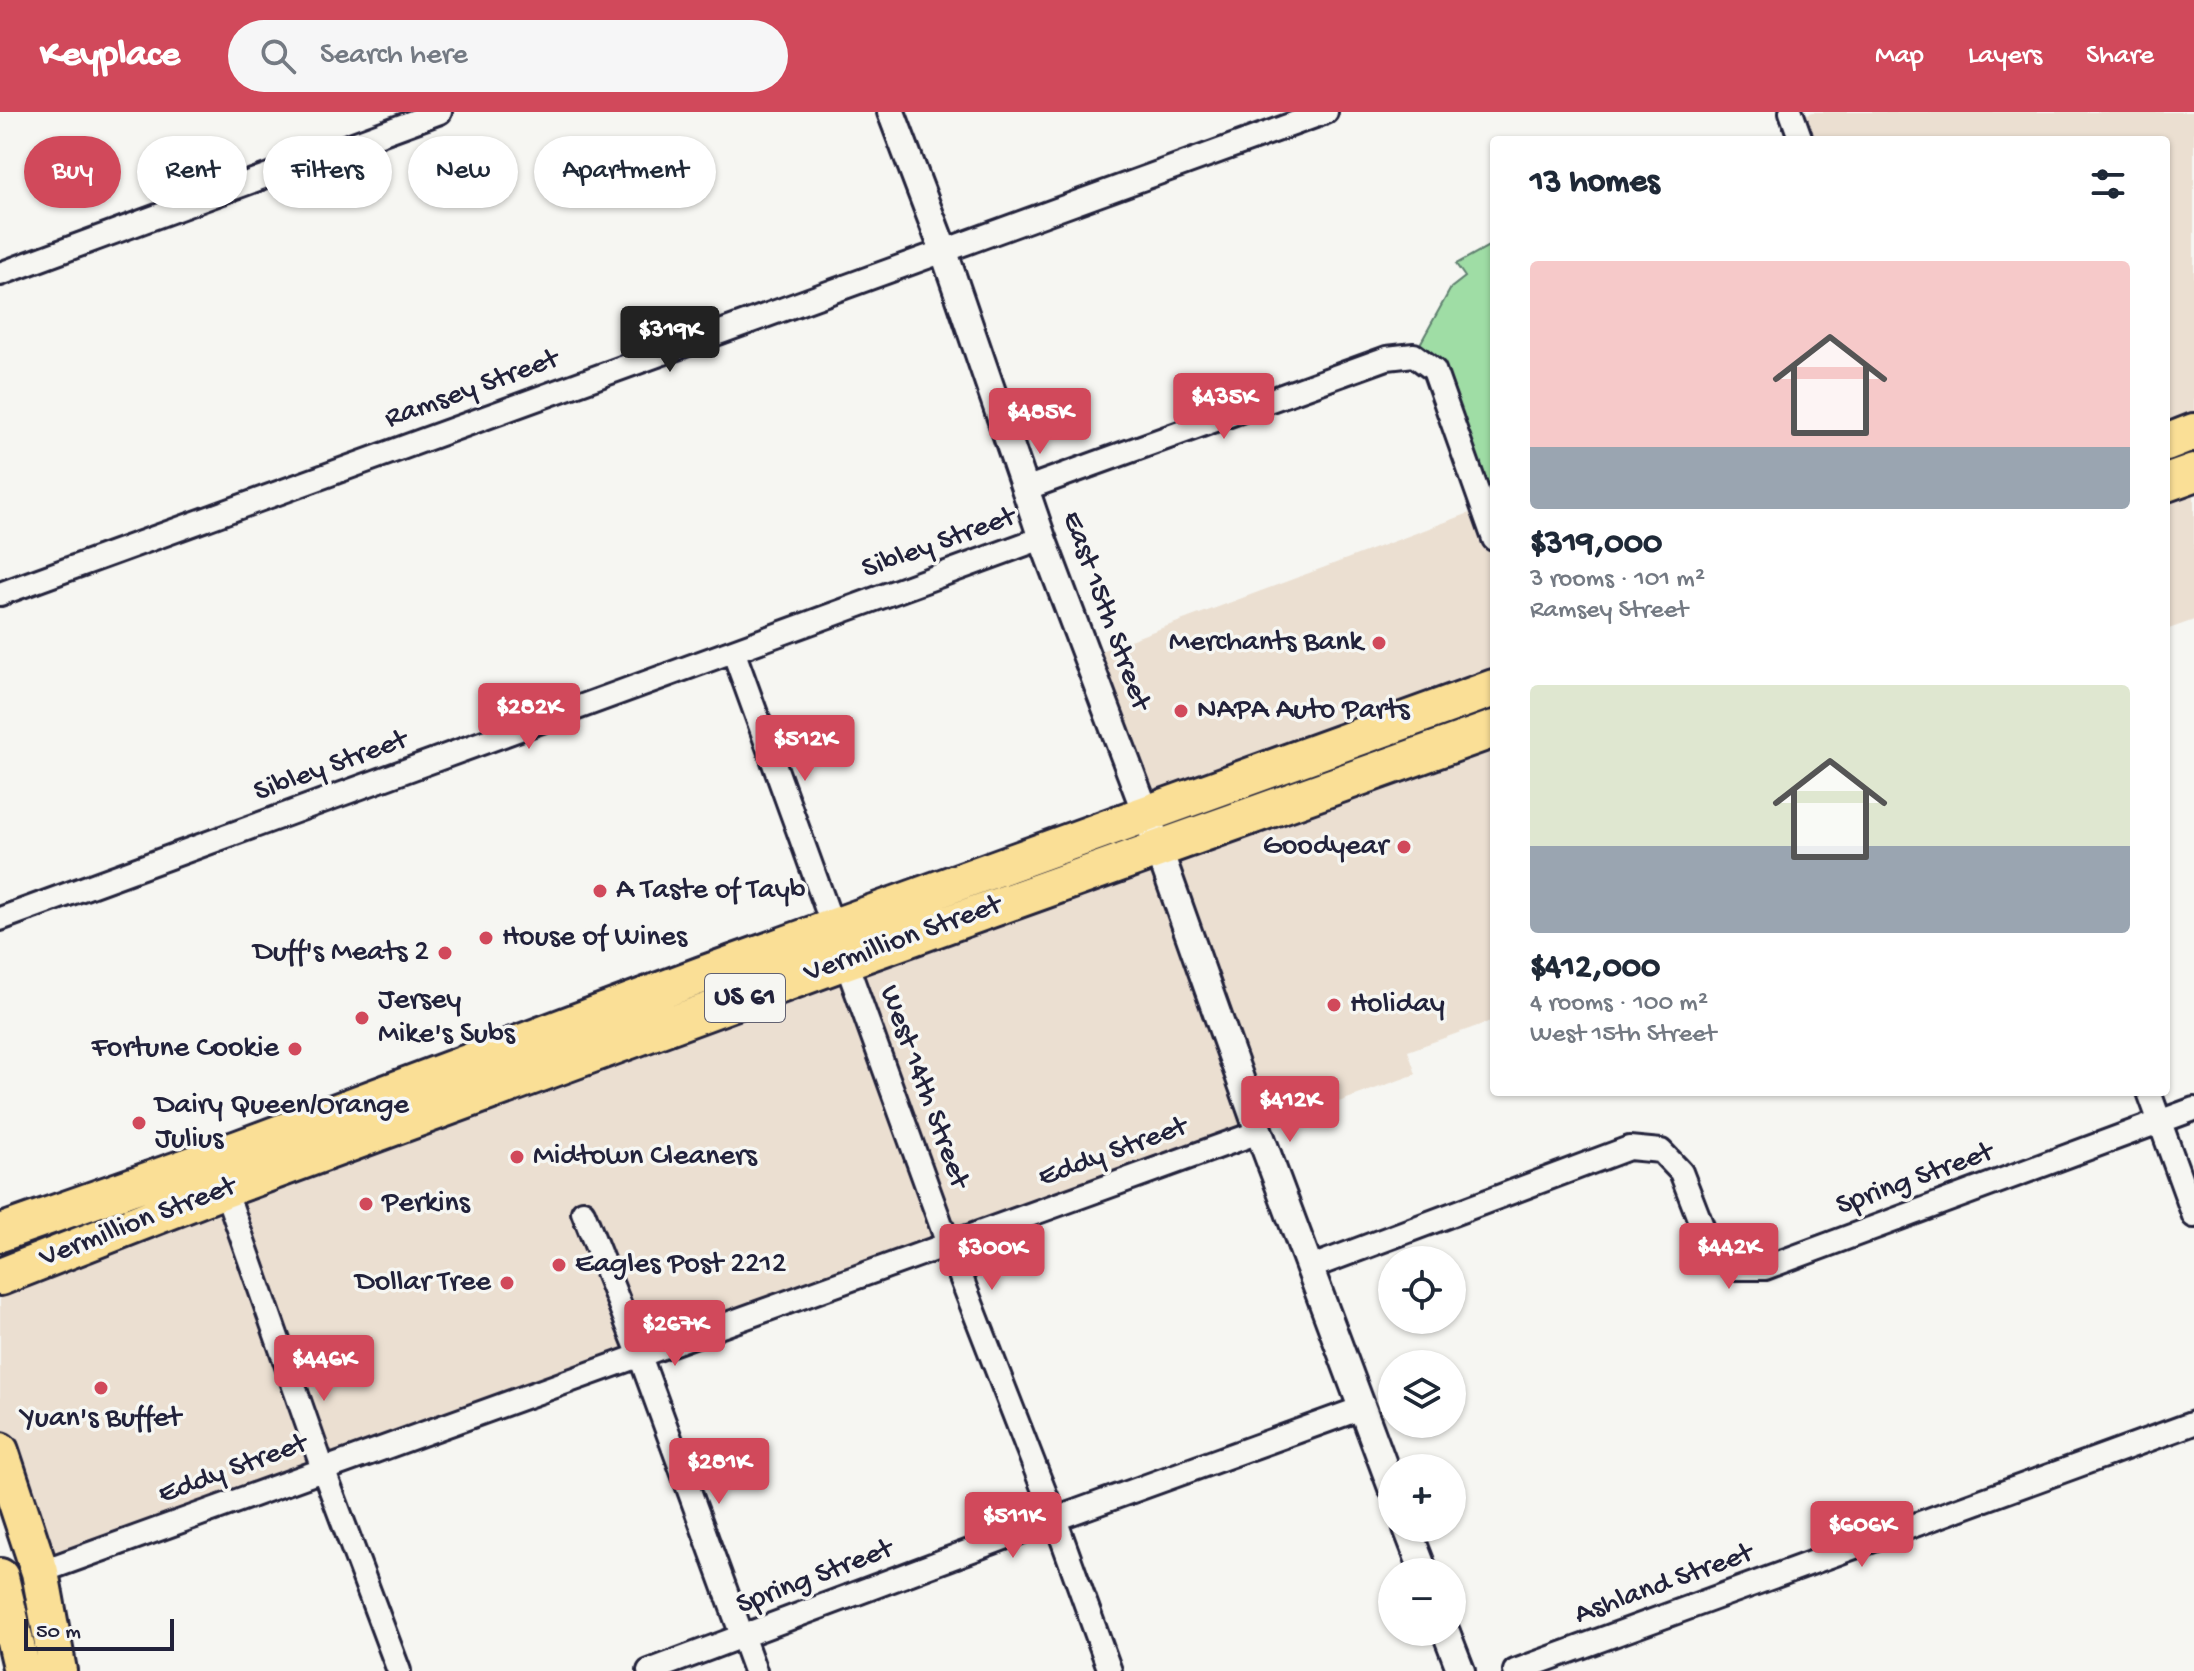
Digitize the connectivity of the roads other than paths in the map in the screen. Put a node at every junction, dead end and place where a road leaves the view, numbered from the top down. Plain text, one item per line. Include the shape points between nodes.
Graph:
1 (440, 112) edge
2 (891, 112) edge
3 (1326, 112) edge
4 (1791, 112) edge
5 (1800, 136) edge
6 (943, 249) junction
7 (0, 274) edge
8 (2194, 432) edge
9 (2170, 441) edge
10 (2194, 473) edge
11 (2170, 482) edge
12 (1025, 489) junction
13 (1490, 528) edge
14 (1042, 538) junction
15 (0, 594) edge
16 (734, 653) junction
17 (1490, 690) edge
18 (1490, 730) edge
19 (1152, 832) junction
20 (0, 919) edge
21 (838, 944) junction
22 (2150, 1096) edge
23 (2194, 1109) edge
24 (2160, 1122) junction
25 (1259, 1132) junction
26 (202, 1161) junction
27 (225, 1189) junction
28 (583, 1212) dead end
29 (2194, 1216) edge
30 (0, 1233) edge
31 (948, 1244) junction
32 (1309, 1268) junction
33 (0, 1277) edge
34 (640, 1356) junction
35 (1362, 1408) junction
36 (2194, 1423) edge
37 (0, 1451) edge
38 (1379, 1454) edge
39 (323, 1469) junction
40 (1055, 1519) junction
41 (40, 1572) junction
42 (0, 1577) edge
43 (742, 1638) junction
44 (1451, 1646) edge
45 (22, 1671) edge
46 (58, 1671) edge
47 (399, 1671) edge
48 (649, 1671) edge
49 (755, 1671) edge
50 (1110, 1671) edge
51 (1461, 1671) edge
52 (1515, 1671) edge

1 - 7 street
2 - 6 street, East 15th Street
3 - 6 street, Ramsey Street
4 - 5 street
6 - 12 street, East 15th Street
6 - 15 street, Ramsey Street
8 - 9 highway
10 - 11 highway
12 - 13 street via 1387,358 1414,355 1434,370
12 - 14 street, East 15th Street
14 - 16 street, Sibley Street
14 - 19 street, East 15th Street
16 - 20 street, Sibley Street
16 - 21 street, West 14th Street
17 - 19 highway, Vermillion Street / US 61
18 - 19 highway, Vermillion Street / US 61
19 - 21 highway, Vermillion Street / US 61
19 - 25 street, East 15th Street
21 - 26 highway, Vermillion Street / US 61
21 - 27 highway, Vermillion Street / US 61
21 - 31 street, West 14th Street
22 - 24 street
23 - 24 street, Spring Street
24 - 29 street
24 - 32 street, Spring Street via 1765,1268 1733,1268 1710,1247 1681,1172 1661,1151 1629,1148
25 - 31 street, Eddy Street
25 - 32 street, East 15th Street
26 - 27 street
26 - 30 highway, Vermillion Street / US 61
27 - 33 highway, Vermillion Street / US 61
27 - 39 street
28 - 34 street
31 - 34 street, Eddy Street
31 - 40 street, West 14th Street
32 - 35 street, East 15th Street
34 - 39 street, Eddy Street
34 - 43 street
35 - 38 street, East 15th Street
35 - 40 street, Spring Street
36 - 52 street, Ashland Street
37 - 41 highway
39 - 41 street, Eddy Street
39 - 47 street
40 - 43 street, Spring Street
40 - 50 street, West 14th Street
41 - 46 highway
42 - 45 highway
43 - 48 street, Spring Street
43 - 49 street
44 - 51 street

